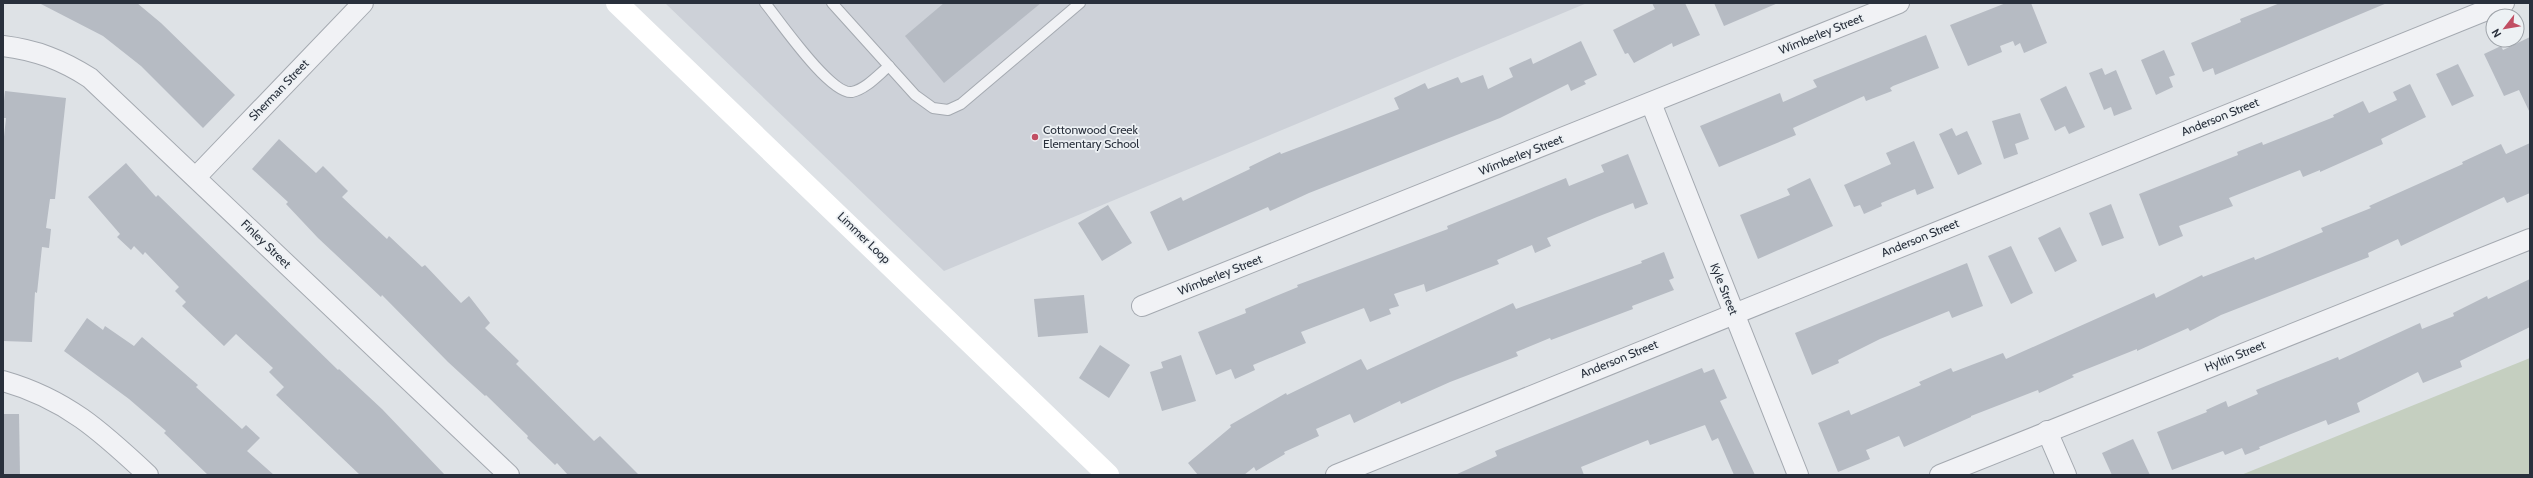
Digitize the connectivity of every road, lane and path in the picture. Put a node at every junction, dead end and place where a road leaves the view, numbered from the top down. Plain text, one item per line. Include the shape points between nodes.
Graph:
1 (363, 3) edge
2 (617, 3) edge
3 (765, 3) edge
4 (832, 3) edge
5 (1080, 3) edge
6 (1899, 3) edge
7 (2504, 3) edge
8 (3, 46) edge
9 (889, 66) junction
10 (1650, 103) junction
11 (196, 177) junction
12 (2530, 238) edge
13 (1142, 306) dead end
14 (1734, 313) junction
15 (3, 381) edge
16 (2047, 431) junction
17 (148, 475) edge
18 (509, 475) edge
19 (1108, 475) edge
20 (1336, 475) edge
21 (1798, 475) edge
22 (1940, 475) edge
23 (2066, 475) edge

1 - 11 street, Sherman Street
2 - 19 street, Limmer Loop
3 - 9 lane via 821,73 840,89 850,92 863,88
4 - 9 lane
5 - 9 lane via 961,104 948,110 933,108
6 - 10 street, Wimberley Street
7 - 14 street, Anderson Street
8 - 11 street, Finley Street via 45,54 65,62 90,78
10 - 13 street, Wimberley Street
10 - 14 street, Kyle Street
11 - 18 street, Finley Street
12 - 16 street, Hyltin Street
14 - 20 street, Anderson Street
14 - 21 street, Kyle Street
15 - 17 street via 33,390 64,405 90,422
16 - 22 street, Hyltin Street
16 - 23 street

